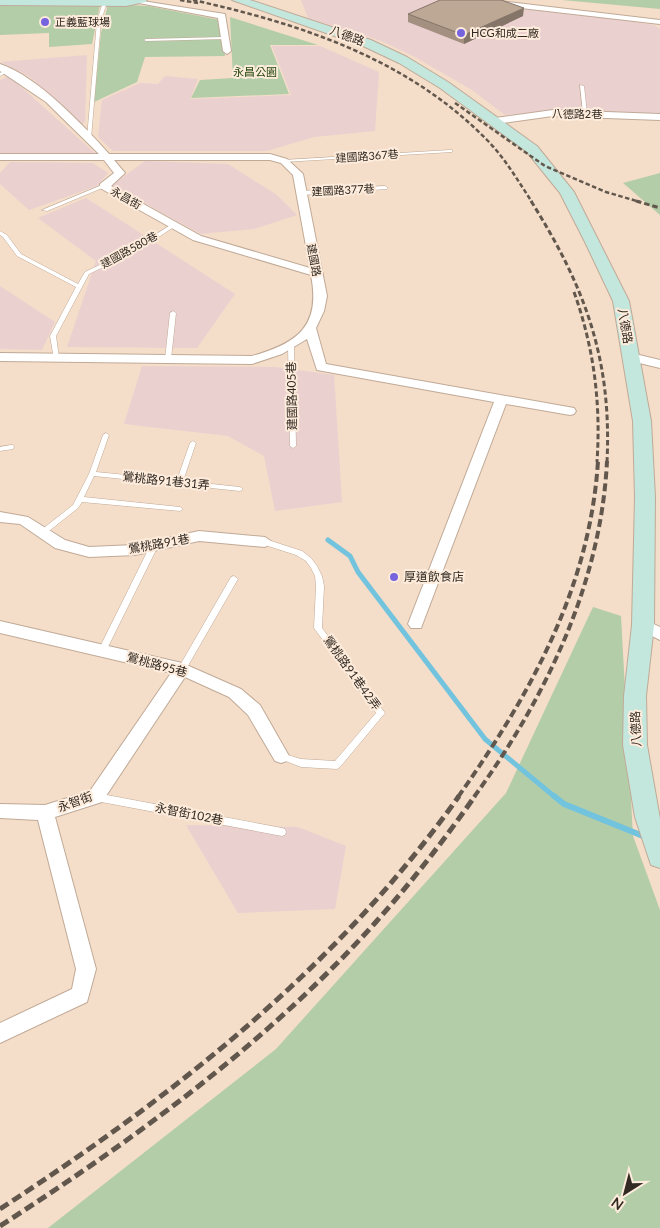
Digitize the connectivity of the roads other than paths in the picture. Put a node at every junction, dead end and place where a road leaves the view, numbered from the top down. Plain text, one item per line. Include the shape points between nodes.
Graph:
1 (238, 0) edge
2 (496, 0) edge
3 (110, 1) edge
4 (140, 1) edge
5 (0, 2) edge
6 (660, 22) edge
7 (224, 38) junction
8 (146, 40) dead end
9 (226, 52) dead end
10 (2, 71) edge
11 (582, 86) dead end
12 (585, 113) junction
13 (660, 117) edge
14 (495, 121) junction
15 (89, 138) junction
16 (450, 151) dead end
17 (0, 157) edge
18 (108, 158) junction
19 (284, 161) junction
20 (104, 186) junction
21 (385, 188) dead end
22 (302, 193) junction
23 (45, 210) dead end
24 (174, 225) junction
25 (0, 233) edge
26 (317, 273) junction
27 (80, 287) junction
28 (173, 313) dead end
29 (310, 327) junction
30 (291, 346) junction
31 (631, 357) junction
32 (0, 358) edge
33 (56, 358) junction
34 (168, 359) junction
35 (660, 364) edge
36 (502, 398) junction
37 (570, 411) dead end
38 (106, 435) dead end
39 (194, 443) dead end
40 (294, 446) dead end
41 (11, 447) dead end
42 (0, 449) edge
43 (92, 474) junction
44 (179, 483) junction
45 (240, 489) dead end
46 (80, 499) junction
47 (180, 509) dead end
48 (0, 518) edge
49 (42, 532) junction
50 (265, 542) joint
51 (154, 546) junction
52 (234, 579) dead end
53 (416, 624) dead end
54 (642, 625) junction
55 (0, 627) edge
56 (660, 634) edge
57 (102, 651) junction
58 (182, 669) junction
59 (281, 756) joint
60 (96, 796) junction
61 (0, 811) edge
62 (45, 813) junction
63 (282, 832) dead end
64 (660, 857) edge
65 (0, 1033) edge

1 - 14 main road, 八德路 via 367,43 403,60
2 - 6 street via 521,6
3 - 4 main road
3 - 5 main road
3 - 15 lane via 100,20
4 - 7 street via 222,16
7 - 8 lane
7 - 9 street
10 - 15 street, 永昌街 via 22,78
11 - 12 lane
12 - 13 street, 八德路2巷
12 - 14 street, 八德路2巷 via 553,113
14 - 31 main road, 八德路 via 532,149 567,192 621,301
15 - 18 street, 永昌街
16 - 19 lane, 建國路367巷
17 - 18 street
18 - 19 street via 270,157
18 - 20 street, 永昌街 via 120,173
19 - 22 street, 建國路 via 298,174
20 - 23 lane
20 - 24 street, 永昌街
21 - 22 lane, 建國路377巷
22 - 26 street, 建國路
24 - 26 street, 永昌街 via 196,238
24 - 27 lane, 建國路580巷 via 135,250 87,273
25 - 27 lane via 19,255
26 - 29 street, 建國路 via 320,312
27 - 33 lane, 建國路580巷 via 53,336
28 - 34 lane
29 - 30 street, 建國路
29 - 36 street via 321,366
30 - 34 street, 建國路 via 282,352 252,360
30 - 40 lane, 建國路405巷
31 - 35 street
31 - 54 main road, 八德路 via 642,421 645,496
32 - 33 street, 建國路
33 - 34 street, 建國路
36 - 37 street
36 - 53 street
38 - 43 lane
39 - 44 lane
41 - 42 lane
43 - 44 lane, 鶯桃路91巷31弄
43 - 46 lane
44 - 45 lane, 鶯桃路91巷31弄
46 - 47 lane
46 - 49 lane via 76,506
48 - 49 street, 鶯桃路91巷 via 23,520
49 - 51 street, 鶯桃路91巷 via 60,544 90,552
50 - 51 street, 鶯桃路91巷 via 199,536
50 - 59 lane, 鶯桃路91巷42弄 via 300,553 313,567 322,585 318,628 381,713 338,765 301,763
51 - 57 lane
52 - 58 lane, 永智街
54 - 56 street
54 - 64 main road, 八德路 via 635,696 635,745 647,818
55 - 57 street, 鶯桃路95巷
57 - 58 street, 鶯桃路95巷
58 - 59 street, 鶯桃路95巷 via 235,693 254,710
58 - 60 street, 永智街
60 - 62 street, 永智街
60 - 63 lane, 永智街102巷
61 - 62 street
62 - 65 street, 永智街 via 86,968 80,995

